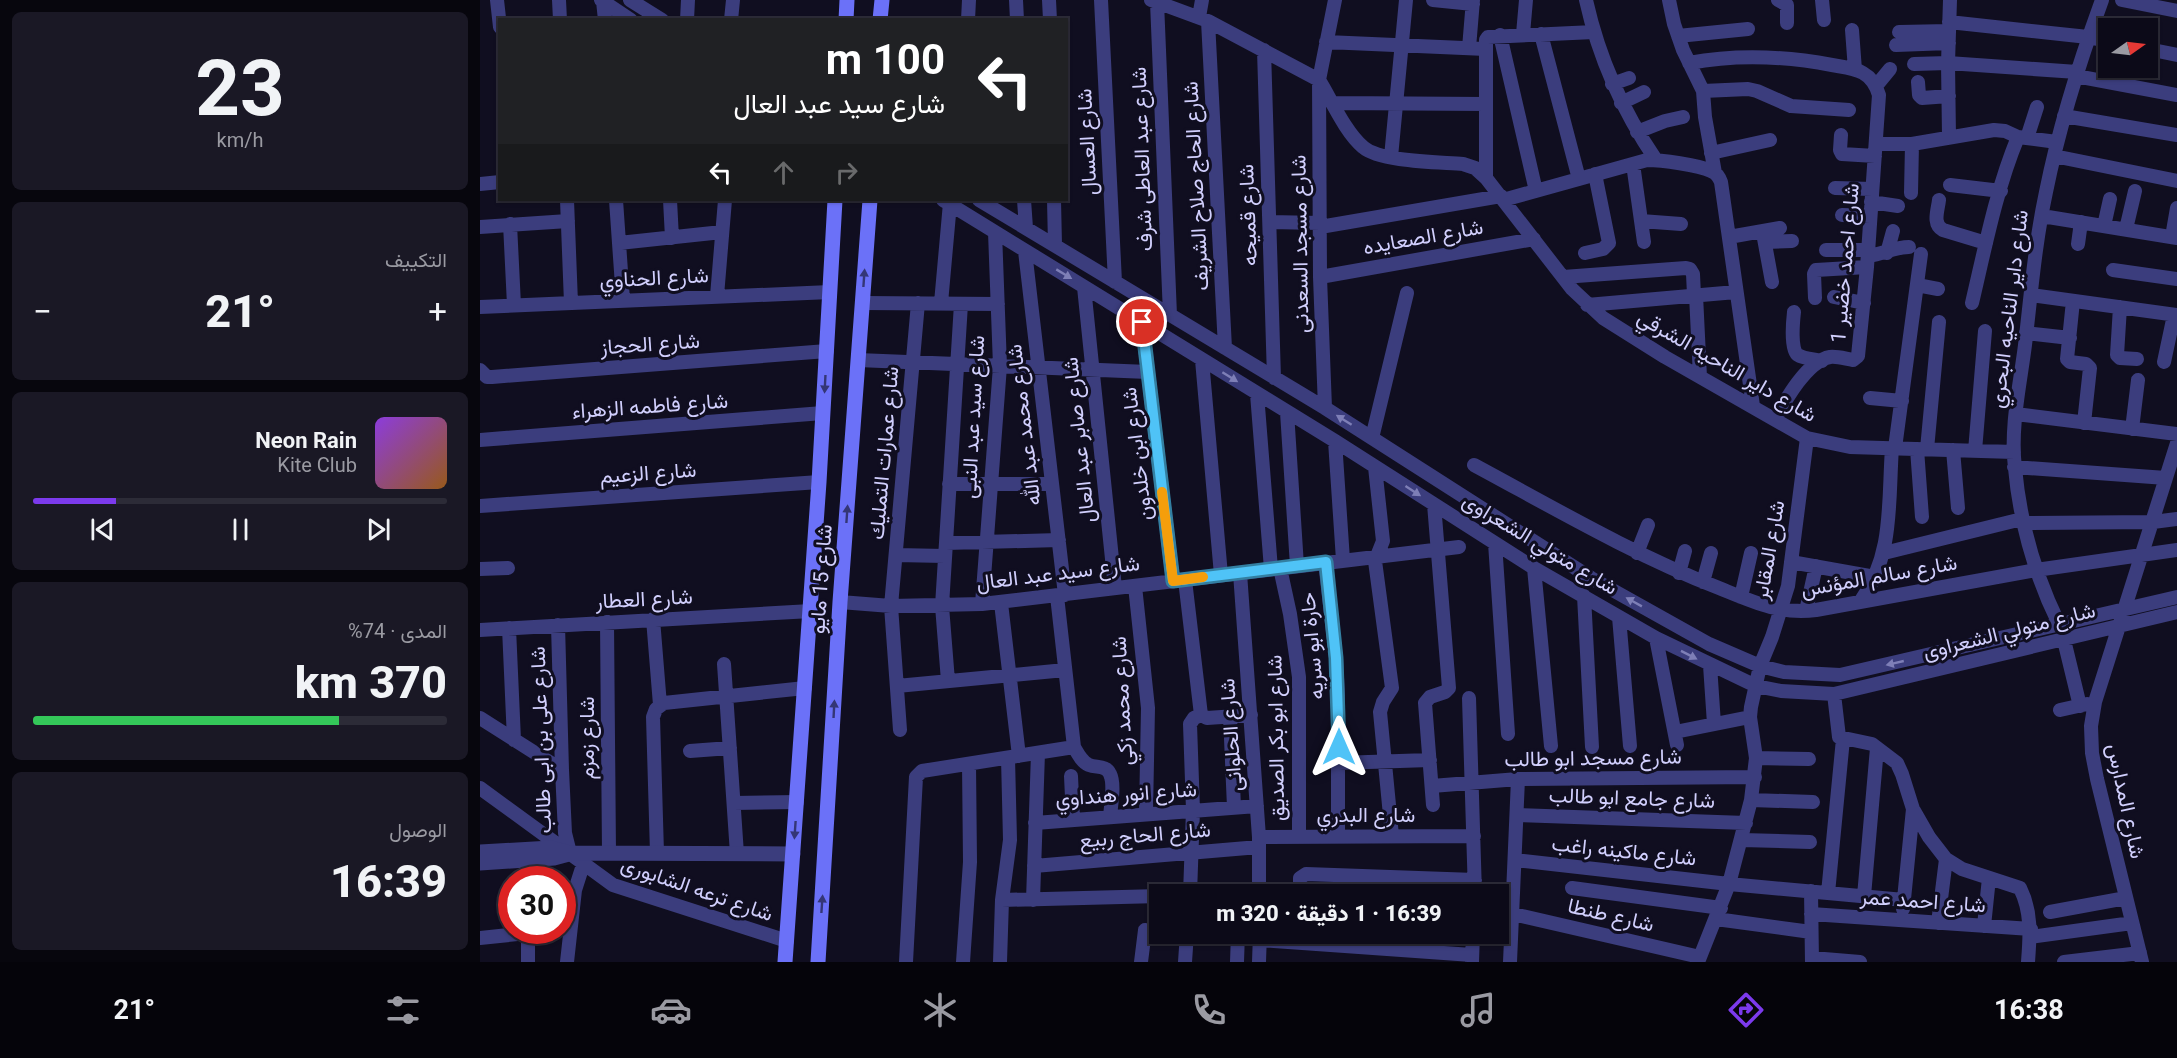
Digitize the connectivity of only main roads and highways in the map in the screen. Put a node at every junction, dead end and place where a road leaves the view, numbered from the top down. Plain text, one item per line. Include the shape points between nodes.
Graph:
1 (847, 0) edge
2 (882, 0) edge
3 (846, 18) edge
4 (880, 18) edge
5 (835, 201) edge
6 (870, 201) edge
7 (785, 962) edge
8 (818, 962) edge

1 - 3 main road
2 - 4 main road
5 -> 7 main road, شارع 15 مايو
8 -> 6 main road, شارع 15 مايو

